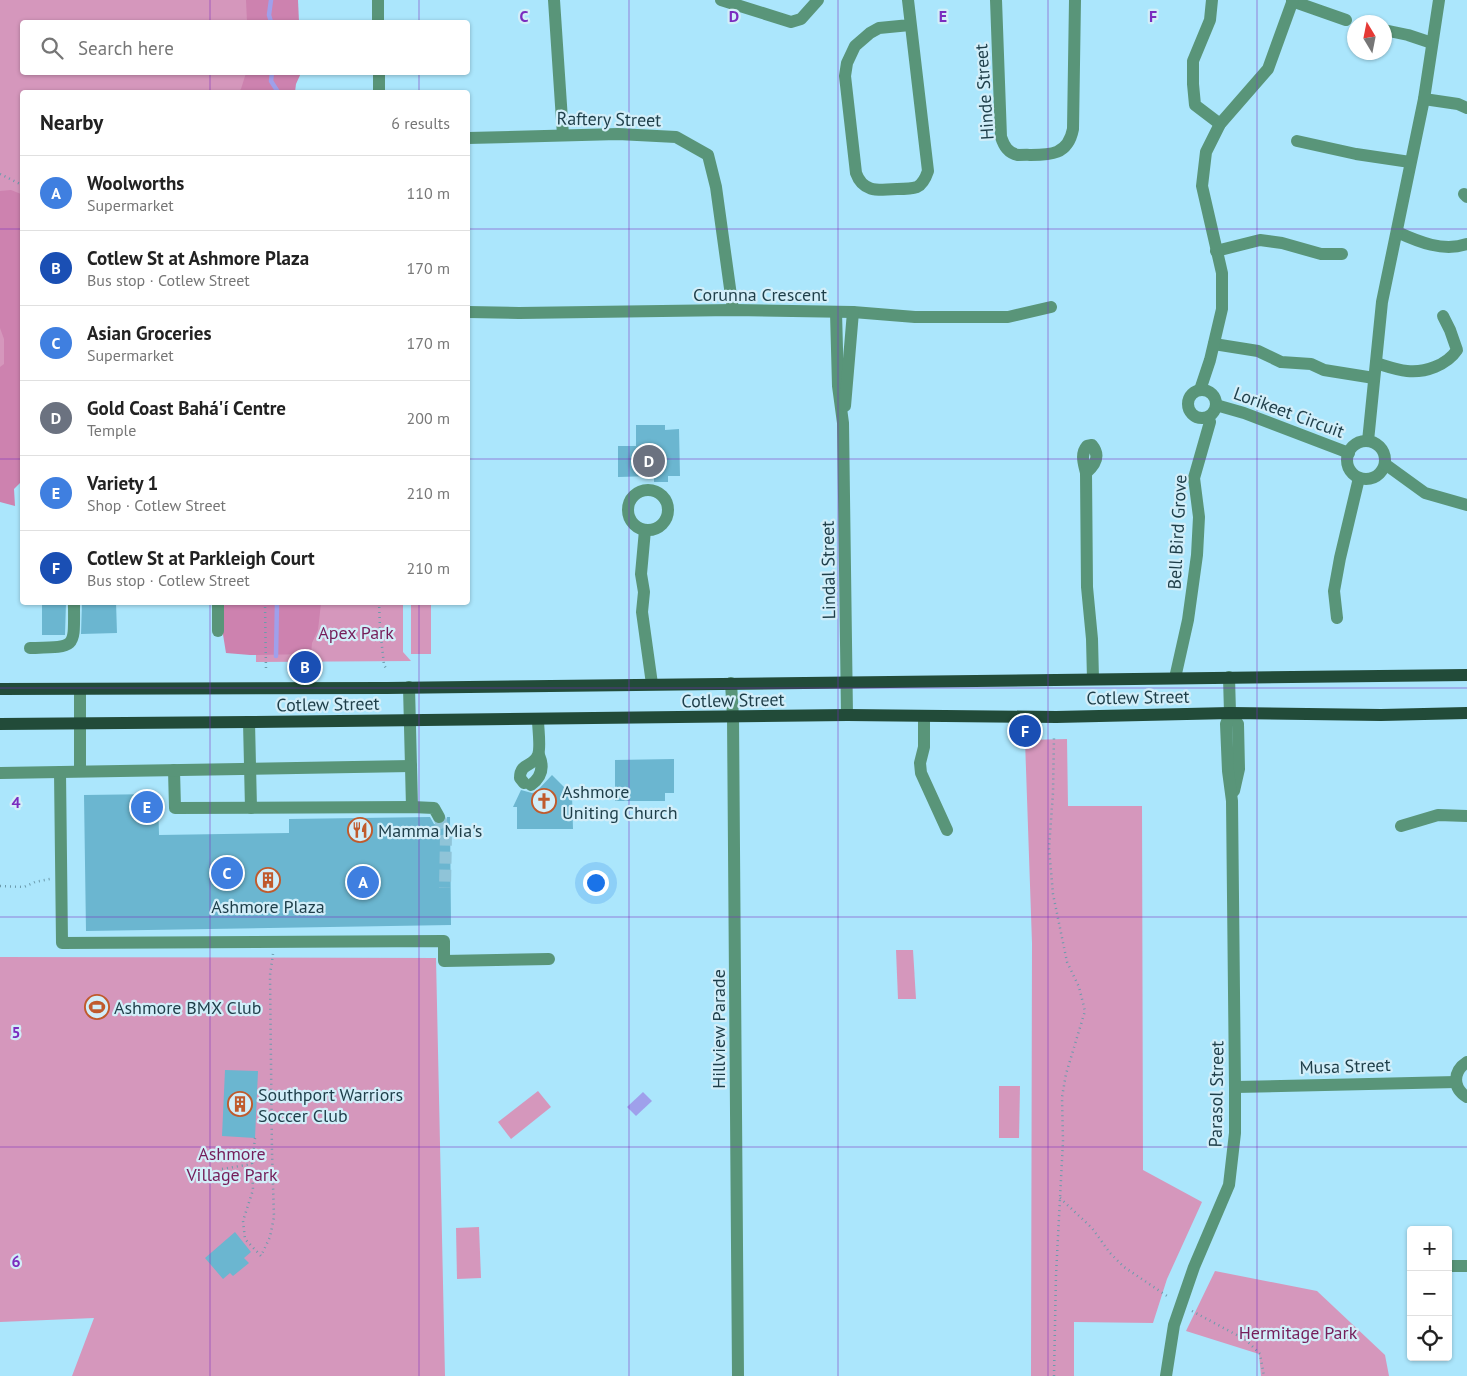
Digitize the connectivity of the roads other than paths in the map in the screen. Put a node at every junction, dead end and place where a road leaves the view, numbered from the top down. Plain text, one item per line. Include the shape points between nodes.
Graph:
1 (378, 0) edge
2 (554, 0) edge
3 (721, 0) edge
4 (818, 0) edge
5 (908, 0) edge
6 (996, 0) edge
7 (1075, 0) edge
8 (1212, 0) edge
9 (1292, 0) edge
10 (1439, 0) edge
11 (378, 20) edge
12 (1346, 20) dead end
13 (910, 24) junction
14 (1392, 32) edge
15 (1432, 43) junction
16 (379, 75) edge
17 (379, 90) edge
18 (1424, 99) junction
19 (1467, 108) edge
20 (1220, 124) junction
21 (563, 135) junction
22 (470, 138) edge
23 (1297, 141) dead end
24 (1410, 162) junction
25 (1397, 232) junction
26 (1467, 244) edge
27 (1216, 251) junction
28 (1342, 254) dead end
29 (1051, 307) dead end
30 (734, 310) junction
31 (470, 312) edge
32 (836, 312) junction
33 (853, 312) junction
34 (1443, 316) dead end
35 (1214, 344) junction
36 (1376, 363) junction
37 (1374, 378) junction
38 (1200, 390) junction
39 (1216, 405) junction
40 (1208, 418) junction
41 (843, 423) junction
42 (1368, 441) junction
43 (1348, 453) junction
44 (1385, 464) junction
45 (1086, 473) dead end
46 (1359, 478) junction
47 (1467, 505) edge
48 (645, 530) dead end
49 (74, 605) edge
50 (218, 605) edge
51 (1337, 618) dead end
52 (218, 631) dead end
53 (30, 648) dead end
54 (1467, 675) edge
55 (1229, 677) junction
56 (1175, 678) junction
57 (1093, 679) junction
58 (847, 682) junction
59 (731, 683) junction
60 (652, 684) junction
61 (409, 687) junction
62 (0, 689) edge
63 (80, 689) junction
64 (1230, 713) junction
65 (1467, 713) edge
66 (847, 715) junction
67 (924, 716) junction
68 (733, 717) junction
69 (410, 720) junction
70 (538, 720) junction
71 (249, 722) junction
72 (0, 724) edge
73 (80, 724) junction
74 (539, 755) junction
75 (411, 766) junction
76 (250, 769) junction
77 (174, 770) junction
78 (80, 771) junction
79 (60, 772) junction
80 (0, 773) edge
81 (412, 806) junction
82 (251, 808) junction
83 (1467, 816) edge
84 (439, 817) dead end
85 (1401, 826) dead end
86 (947, 830) dead end
87 (549, 960) dead end
88 (1467, 1062) edge
89 (1456, 1082) junction
90 (1235, 1087) junction
91 (1467, 1097) edge
92 (1452, 1266) edge
93 (1467, 1266) edge
94 (738, 1376) edge
95 (1166, 1376) edge

1 - 11 street
2 - 21 street
3 - 4 street via 791,22 801,20
5 - 13 street
6 - 7 street, Hinde Street via 1001,136 1007,150 1018,155 1059,152 1071,139
8 - 20 street via 1210,20 1193,61 1192,84 1195,105
9 - 12 street
9 - 20 street via 1268,69
10 - 15 street
13 - 13 street via 928,170 917,186 875,190 861,183 856,173 845,69 855,46 870,33 879,28
14 - 15 street
15 - 18 street
16 - 17 street
18 - 19 street
18 - 24 street
20 - 27 street via 1206,152 1202,186
21 - 22 street, Raftery Street
21 - 30 street, Raftery Street via 676,137 708,155 716,187
23 - 24 street
24 - 25 street
25 - 26 street via 1427,244 1456,248
25 - 36 street via 1382,302
27 - 28 street via 1260,240 1282,242 1321,254
27 - 35 street via 1222,273 1222,309
29 - 33 street, Corunna Crescent via 1008,317 915,317
30 - 31 street, Corunna Crescent
30 - 32 street, Corunna Crescent
32 - 33 street, Corunna Crescent
32 - 41 street, Lindal Street via 838,386
33 - 41 street, Lindal Street
34 - 36 street via 1457,350 1452,358 1426,370 1408,372
35 - 37 street via 1258,351 1281,362 1311,364 1324,370
35 - 38 street
36 - 37 street
37 - 42 street
38 - 39 street via 1210,393
38 - 40 street via 1189,398 1188,408 1198,418
39 - 40 street
39 - 43 street, Lorikeet Circuit
40 - 56 street, Bell Bird Grove via 1210,422 1194,478 1199,517 1197,555 1188,620
41 - 58 street, Lindal Street
42 - 43 street via 1358,443
42 - 44 street via 1381,448
43 - 46 street via 1349,469
44 - 46 street via 1373,478
44 - 47 street via 1425,493
45 - 57 street via 1087,588
46 - 51 street via 1334,591
48 - 60 street via 642,612
49 - 53 street via 74,636 70,643 60,647
50 - 52 street
54 - 55 main road, Cotlew Street
55 - 56 main road, Cotlew Street
55 - 64 street, Parasol Street
56 - 57 main road, Cotlew Street
57 - 58 main road, Cotlew Street
58 - 59 main road, Cotlew Street
58 - 66 street, Lindal Street
59 - 60 main road, Cotlew Street
59 - 68 street, Hillview Parade
60 - 61 main road, Cotlew Street
61 - 63 main road, Cotlew Street
61 - 69 street
62 - 63 main road, Cotlew Street
63 - 73 street
64 - 65 main road, Cotlew Street
64 - 67 main road, Cotlew Street
64 - 90 street, Parasol Street via 1238,724 1239,769 1232,801
66 - 67 main road, Cotlew Street
66 - 68 main road, Cotlew Street
67 - 86 street via 921,773
68 - 70 main road, Cotlew Street
68 - 94 street, Hillview Parade
69 - 70 main road, Cotlew Street
69 - 71 main road, Cotlew Street
69 - 75 street
70 - 74 street
71 - 73 main road, Cotlew Street
71 - 76 street
72 - 73 main road, Cotlew Street
73 - 78 street
74 - 74 street via 521,771 520,778 528,784 541,774
75 - 76 street
75 - 81 street
76 - 77 street
76 - 82 street
77 - 78 street
77 - 82 street via 175,808
78 - 79 street
79 - 80 street
79 - 87 street via 62,944 444,941 444,960
81 - 82 street
81 - 84 street via 434,808
83 - 85 street via 1438,815
88 - 89 street via 1457,1072
89 - 90 street, Musa Street
89 - 91 street
90 - 95 street, Parasol Street via 1235,1133 1229,1185 1194,1267 1174,1325
92 - 93 street

